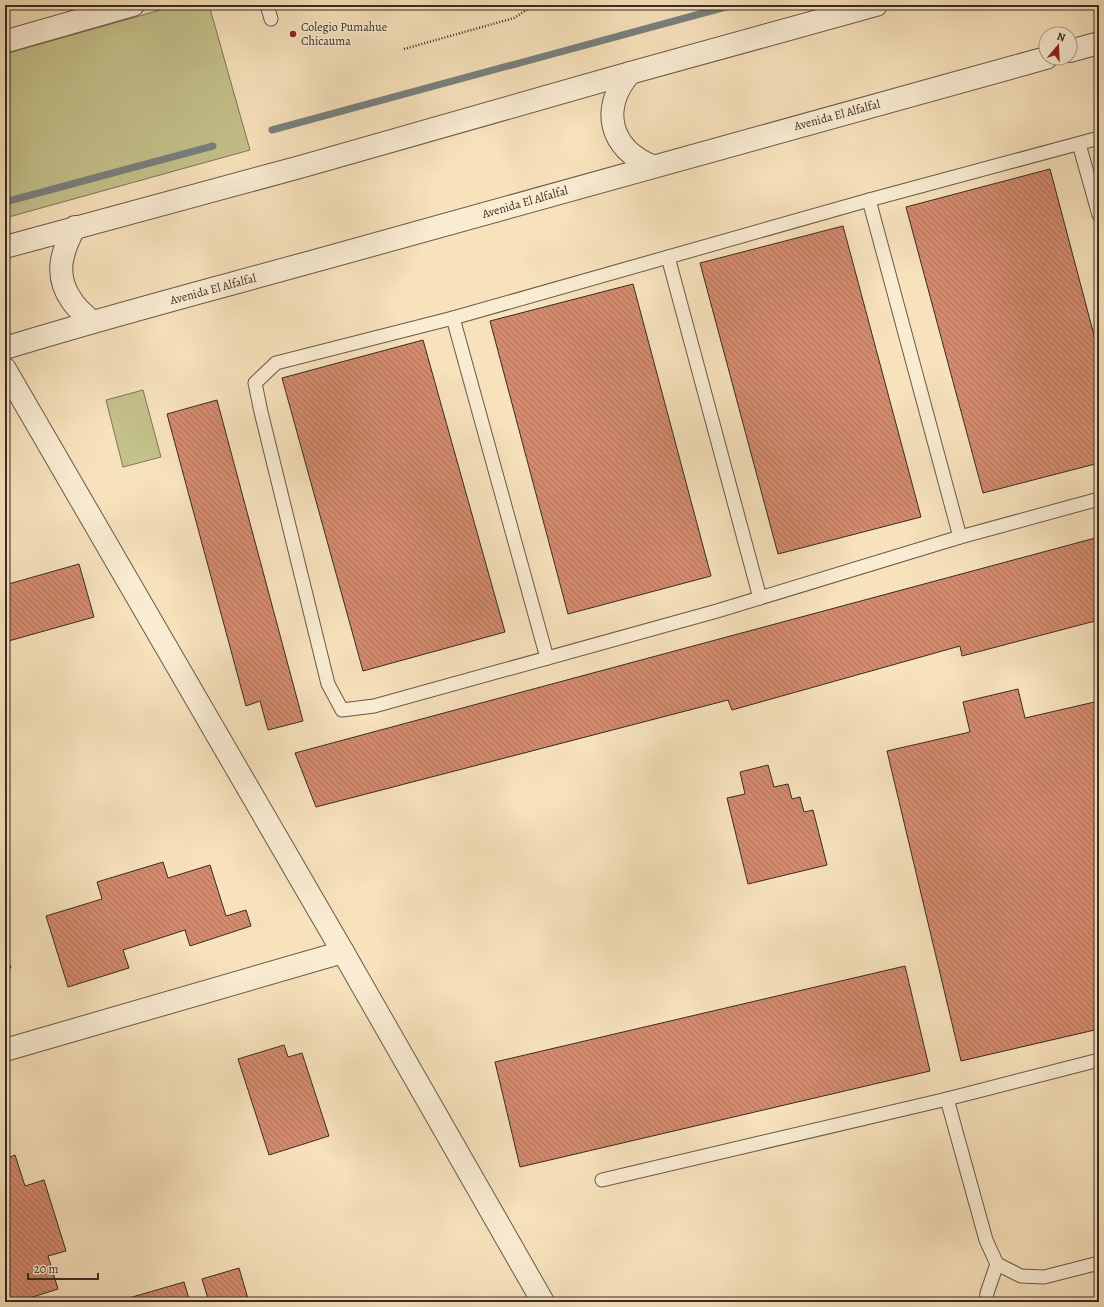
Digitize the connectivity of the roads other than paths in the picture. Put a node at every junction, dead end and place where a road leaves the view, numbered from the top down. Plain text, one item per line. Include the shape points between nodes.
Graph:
1 (133, 5) edge
2 (267, 5) edge
3 (876, 5) edge
4 (271, 19) dead end
5 (5, 40) edge
6 (1099, 43) edge
7 (1078, 49) edge
8 (1038, 60) edge
9 (630, 73) junction
10 (1099, 138) edge
11 (1079, 144) junction
12 (652, 166) junction
13 (869, 200) junction
14 (1099, 215) edge
15 (75, 227) junction
16 (5, 247) edge
17 (668, 257) junction
18 (453, 318) junction
19 (92, 322) junction
20 (5, 348) edge
21 (5, 369) edge
22 (1099, 499) edge
23 (960, 537) junction
24 (760, 598) junction
25 (547, 658) junction
26 (343, 952) junction
27 (5, 1050) edge
28 (1099, 1060) edge
29 (947, 1099) junction
30 (602, 1180) dead end
31 (1099, 1263) edge
32 (997, 1264) junction
33 (543, 1302) edge
34 (986, 1302) edge

1 - 5 street
2 - 4 lane
3 - 9 street
6 - 7 street
8 - 12 street, Avenida El Alfalfal
9 - 12 street via 616,93 612,117 614,129 620,142 629,152 639,161
9 - 15 street via 300,167
10 - 11 lane
11 - 13 lane
11 - 14 lane
12 - 19 street, Avenida El Alfalfal
13 - 17 lane
13 - 23 lane
15 - 16 street
15 - 19 street via 62,254 62,278 72,302
17 - 18 lane
17 - 24 lane
18 - 25 lane
18 - 25 lane via 276,362 256,383 328,684 342,710 374,706
19 - 20 street, Avenida El Alfalfal
21 - 26 street
22 - 23 lane
23 - 24 lane
24 - 25 lane
26 - 27 street
26 - 33 street
28 - 29 lane
29 - 30 lane
29 - 32 lane via 986,1240
31 - 32 lane via 1044,1277 1021,1276
32 - 34 lane

